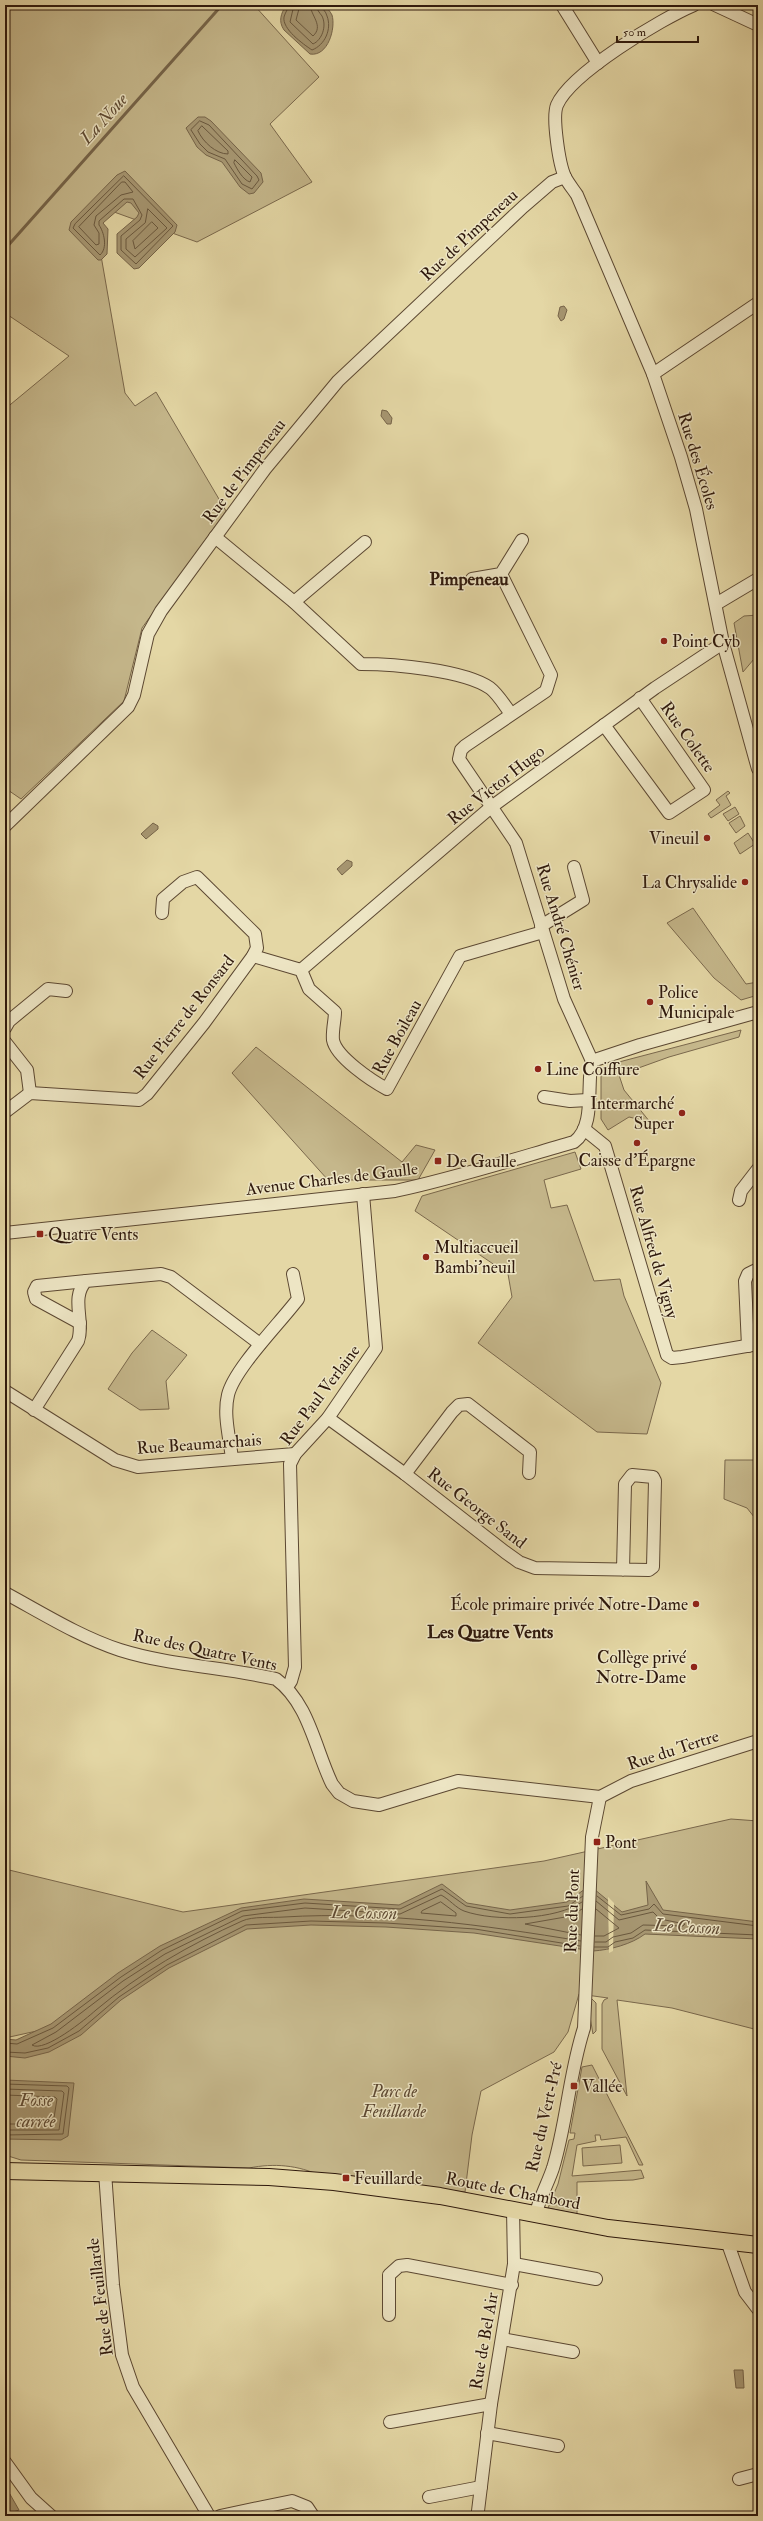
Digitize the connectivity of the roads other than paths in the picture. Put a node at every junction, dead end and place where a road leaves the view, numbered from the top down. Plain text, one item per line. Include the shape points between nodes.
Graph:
1 (562, 5) edge
2 (694, 5) edge
3 (715, 5) edge
4 (758, 25) edge
5 (598, 63) junction
6 (565, 176) junction
7 (758, 303) edge
8 (653, 374) junction
9 (215, 537) junction
10 (522, 540) dead end
11 (365, 542) dead end
12 (501, 574) junction
13 (472, 579) dead end
14 (758, 579) edge
15 (294, 602) junction
16 (716, 604) junction
17 (723, 644) junction
18 (640, 698) junction
19 (511, 714) junction
20 (604, 725) junction
21 (758, 769) edge
22 (490, 808) junction
23 (5, 826) edge
24 (574, 868) dead end
25 (162, 913) dead end
26 (542, 929) junction
27 (253, 956) junction
28 (301, 970) junction
29 (66, 991) dead end
30 (758, 1012) edge
31 (5, 1028) edge
32 (5, 1042) edge
33 (592, 1061) junction
34 (30, 1093) junction
35 (544, 1097) dead end
36 (588, 1100) junction
37 (5, 1112) edge
38 (584, 1129) junction
39 (758, 1169) edge
40 (363, 1194) junction
41 (739, 1200) dead end
42 (5, 1234) edge
43 (758, 1269) edge
44 (293, 1274) dead end
45 (86, 1281) junction
46 (80, 1323) junction
47 (260, 1344) junction
48 (753, 1345) edge
49 (5, 1391) edge
50 (34, 1410) junction
51 (328, 1418) junction
52 (295, 1454) junction
53 (232, 1459) junction
54 (529, 1473) dead end
55 (405, 1474) junction
56 (623, 1570) junction
57 (5, 1593) edge
58 (286, 1687) junction
59 (758, 1741) edge
60 (600, 1797) junction
61 (584, 2028) joint
62 (5, 2171) edge
63 (105, 2172) junction
64 (33, 2173) junction
65 (5, 2183) edge
66 (513, 2210) junction
67 (536, 2214) junction
68 (727, 2241) junction
69 (758, 2245) edge
70 (514, 2264) junction
71 (596, 2279) dead end
72 (512, 2285) junction
73 (758, 2309) edge
74 (389, 2315) dead end
75 (502, 2339) junction
76 (573, 2352) dead end
77 (491, 2404) junction
78 (390, 2422) dead end
79 (487, 2433) junction
80 (558, 2446) dead end
81 (5, 2462) edge
82 (758, 2474) edge
83 (739, 2479) dead end
84 (481, 2487) junction
85 (429, 2497) dead end
86 (478, 2511) dead end
87 (51, 2516) edge
88 (209, 2516) edge
89 (220, 2516) edge
90 (313, 2516) edge

1 - 5 street
2 - 5 street, Rue des Écoles via 657,22
3 - 4 street
5 - 6 street, Rue des Écoles via 563,95 556,106 555,132
6 - 8 street, Rue des Écoles via 577,195
6 - 9 street, Rue de Pimpeneau via 552,182 523,207 338,381 265,469
7 - 8 street
8 - 16 street, Rue des Écoles via 696,509
9 - 15 street
9 - 23 street, Rue de Pimpeneau via 161,611 148,634 134,695 128,707
10 - 12 street
11 - 15 street
12 - 13 street
12 - 19 street, Rue André Chénier via 551,675 546,691
14 - 16 street
15 - 19 street via 361,664 388,664 455,675 478,682 491,689
16 - 17 street, Rue des Écoles
17 - 18 street, Rue Victor Hugo
17 - 21 street, Rue des Écoles
18 - 20 street, Rue Victor Hugo
18 - 20 street, Rue Colette via 704,790 669,813
19 - 22 street, Rue André Chénier via 461,750 459,759
20 - 22 street, Rue Victor Hugo
22 - 26 street, Rue André Chénier via 516,843
22 - 28 street, Rue Victor Hugo
24 - 26 street via 583,900
25 - 27 street via 163,898 184,882 197,877 255,934 257,948
26 - 28 street, Rue Boileau via 460,956 387,1089 373,1081 340,1052 333,1038 335,1012 309,989
26 - 33 street, Rue André Chénier via 564,999
27 - 28 street
27 - 34 street, Rue Pierre de Ronsard via 200,1029 139,1100
29 - 31 street via 48,989 9,1021
30 - 33 street
32 - 34 street via 27,1070
33 - 36 street
34 - 37 street
35 - 36 street via 570,1101
36 - 38 street
38 - 40 street, Avenue Charles de Gaulle via 580,1138 567,1144 433,1183
38 - 48 street, Rue Alfred de Vigny via 605,1146 667,1355 672,1358 682,1357
39 - 41 street via 741,1191
40 - 42 street, Avenue Charles de Gaulle
40 - 51 street, Rue Paul Verlaine via 376,1348
43 - 48 street via 748,1274 745,1281
44 - 47 street via 298,1299
45 - 46 street via 80,1287 78,1295
45 - 46 street via 37,1286 34,1292 36,1299
45 - 47 street via 161,1274 171,1277
46 - 50 street via 78,1341
47 - 53 street via 233,1383 228,1395
49 - 50 street, Rue Beaumarchais
50 - 53 street, Rue Beaumarchais via 126,1465 138,1467
51 - 52 street, Rue Paul Verlaine
51 - 55 street, Rue George Sand
52 - 53 street, Rue Beaumarchais
52 - 58 street, Rue Paul Verlaine via 289,1474 296,1621 295,1667 291,1681
54 - 55 street via 530,1452 468,1404 464,1404 452,1412
55 - 56 street, Rue George Sand via 519,1562 535,1568
56 - 56 street, Rue George Sand via 648,1570 653,1567 655,1481 647,1475 632,1475 625,1484
57 - 58 street, Rue des Quatre Vents via 86,1636 120,1650 170,1662 256,1674 276,1679
58 - 60 street, Rue des Quatre Vents via 300,1704 332,1784 339,1793 353,1801 379,1805 458,1781
59 - 60 street, Rue du Tertre via 631,1781
60 - 61 street, Rue du Pont via 592,1831
61 - 67 street, Rue du Vert-Pré via 575,2054 553,2168 540,2196
62 - 64 main road
63 - 64 main road, Route de Chambord
63 - 66 main road, Route de Chambord via 334,2182 440,2196
63 - 88 street, Rue de Feuillarde via 113,2285 122,2355 133,2387
64 - 65 main road
66 - 67 main road, Route de Chambord
66 - 70 street, Rue de Bel Air
67 - 68 main road, Route de Chambord via 608,2228
68 - 69 main road, Route de Chambord
68 - 73 street via 745,2292
70 - 71 street
70 - 72 street, Rue de Bel Air
72 - 74 street, Rue de Bel Air via 407,2265 399,2266 390,2275
72 - 75 street, Rue de Bel Air
75 - 76 street
75 - 77 street, Rue de Bel Air
77 - 78 street, Rue de Bel Air
77 - 79 street, Rue de Bel Air
79 - 80 street
79 - 84 street, Rue de Bel Air
81 - 87 street via 31,2498
82 - 83 street
84 - 85 street
84 - 86 street, Rue de Bel Air
89 - 90 street via 292,2501 307,2507

